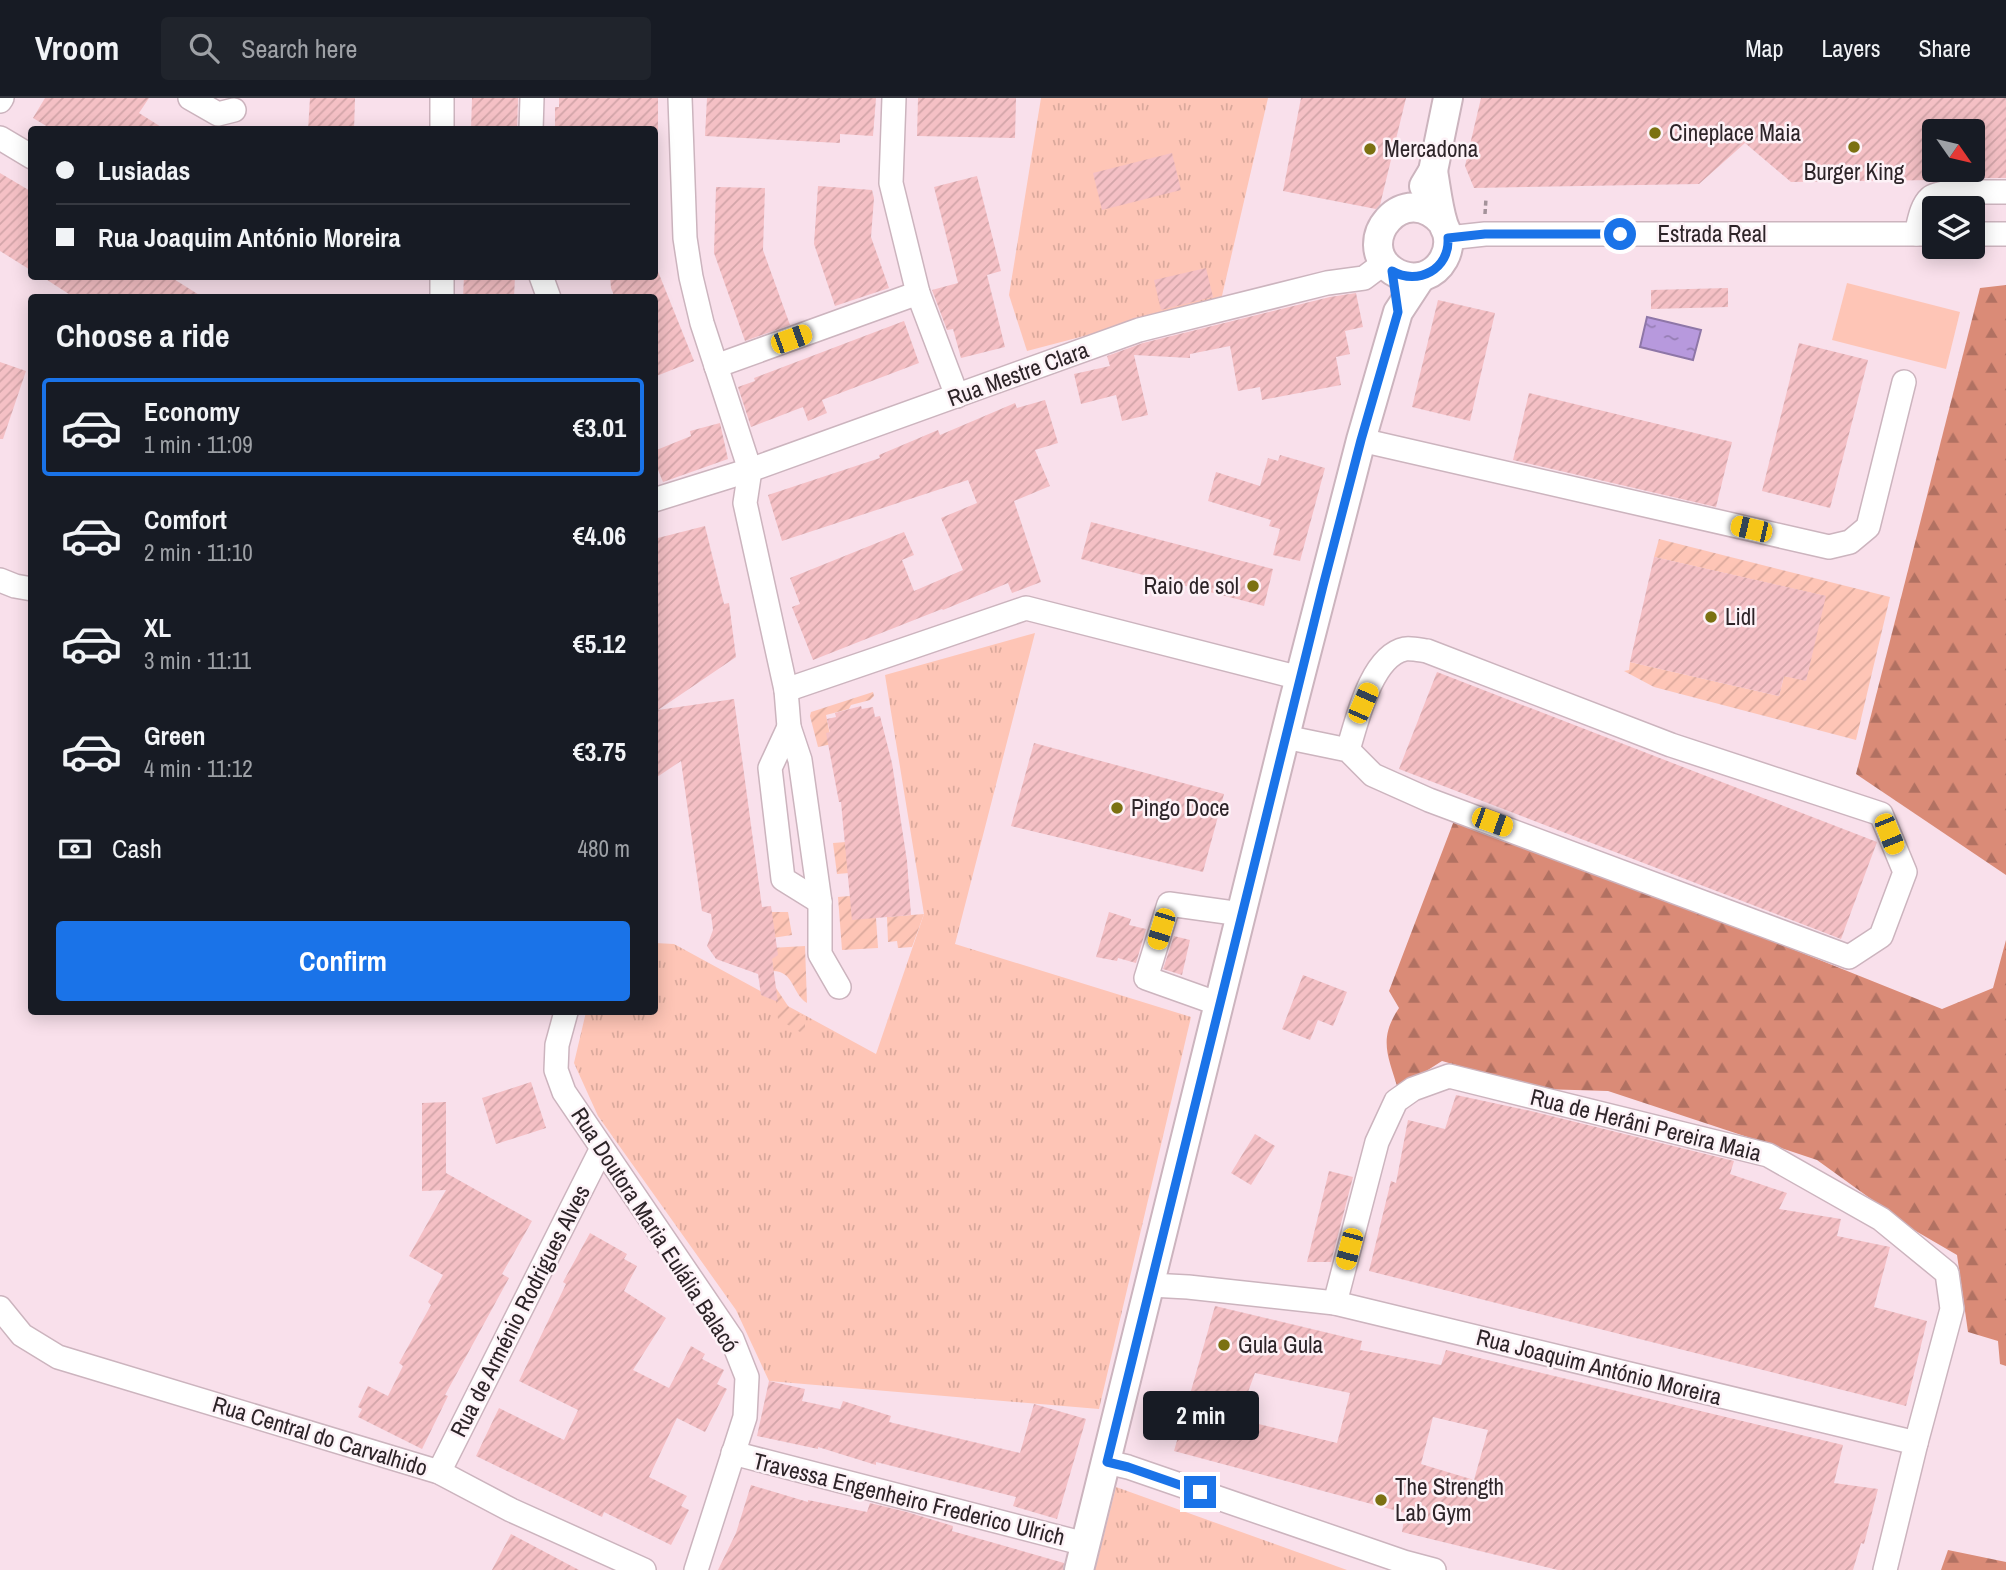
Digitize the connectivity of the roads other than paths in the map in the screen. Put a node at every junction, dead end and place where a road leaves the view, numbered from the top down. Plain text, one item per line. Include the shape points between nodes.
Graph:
1 (190, 98) edge
2 (442, 98) edge
3 (532, 98) edge
4 (680, 98) edge
5 (894, 98) edge
6 (1448, 98) edge
7 (234, 110) dead end
8 (442, 126) edge
9 (531, 126) edge
10 (0, 138) edge
11 (28, 155) edge
12 (1433, 171) junction
13 (2006, 192) edge
14 (1933, 196) edge
15 (1412, 207) junction
16 (1445, 230) junction
17 (1922, 234) edge
18 (1985, 234) edge
19 (2006, 234) edge
20 (1388, 267) junction
21 (1421, 277) junction
22 (918, 293) junction
23 (1398, 312) junction
24 (716, 366) junction
25 (1904, 382) dead end
26 (957, 396) junction
27 (1361, 440) junction
28 (750, 470) junction
29 (658, 499) edge
30 (0, 580) edge
31 (28, 588) edge
32 (1300, 678) junction
33 (786, 690) junction
34 (789, 727) junction
35 (1285, 737) junction
36 (1348, 750) junction
37 (820, 902) junction
38 (1241, 914) junction
39 (839, 987) dead end
40 (1219, 1004) junction
41 (565, 1015) edge
42 (601, 1150) junction
43 (1150, 1285) junction
44 (1335, 1303) junction
45 (0, 1308) edge
46 (1916, 1443) junction
47 (733, 1453) junction
48 (1107, 1462) junction
49 (439, 1472) junction
50 (1082, 1557) edge
51 (644, 1570) edge
52 (696, 1570) edge
53 (1434, 1570) edge
54 (1885, 1570) edge

1 - 7 street via 218,114
2 - 8 street
3 - 9 street
4 - 24 street via 685,238 699,312
5 - 22 street via 891,183
6 - 12 main road
10 - 11 street
12 - 15 main road
12 - 16 main road
13 - 14 street
15 - 16 main road via 1429,211
15 - 20 main road via 1384,222 1378,243
16 - 17 street, Estrada Real via 1485,234
16 - 21 main road via 1446,256
18 - 19 street
20 - 21 main road via 1410,278
20 - 23 main road
20 - 26 street, Rua Mestre Clara via 1364,278 1139,330
21 - 23 main road
22 - 24 street
22 - 26 street
23 - 27 main road
24 - 28 street
25 - 27 street via 1868,527 1850,542 1829,547
26 - 28 street, Rua Mestre Clara
27 - 32 main road
28 - 29 street, Rua Mestre Clara
28 - 33 street via 745,503
30 - 31 street
32 - 33 street via 1026,608
32 - 35 main road
33 - 34 street
34 - 37 street via 800,760
34 - 37 street via 770,768 783,879
35 - 36 street
35 - 38 main road
36 - 36 street via 1373,775 1429,800 1849,957 1881,936 1905,872 1881,814 1671,745 1427,651 1406,648 1381,664
37 - 39 street via 820,954
38 - 40 main road
38 - 40 street via 1169,904 1146,978
40 - 43 main road
41 - 42 street, Rua Doutora Maria Eulália Balacó via 556,1070 564,1092
42 - 47 street, Rua Doutora Maria Eulália Balacó via 732,1339 747,1377 745,1417
42 - 49 street, Rua de Arménio Rodrigues Alves
43 - 44 street, Rua Joaquim António Moreira
43 - 48 main road
44 - 46 street, Rua Joaquim António Moreira
44 - 46 street, Rua de Herâni Pereira Maia via 1377,1142 1396,1101 1450,1076 1768,1155 1881,1219 1947,1273 1952,1309
45 - 49 street, Rua Central do Carvalhido via 22,1335 58,1357
46 - 54 street
47 - 50 street, Travessa Engenheiro Frederico Ulrich
47 - 52 street, Rua Doutora Maria Eulália Balacó
48 - 50 main road
48 - 53 street
49 - 51 street, Rua Central do Carvalhido

